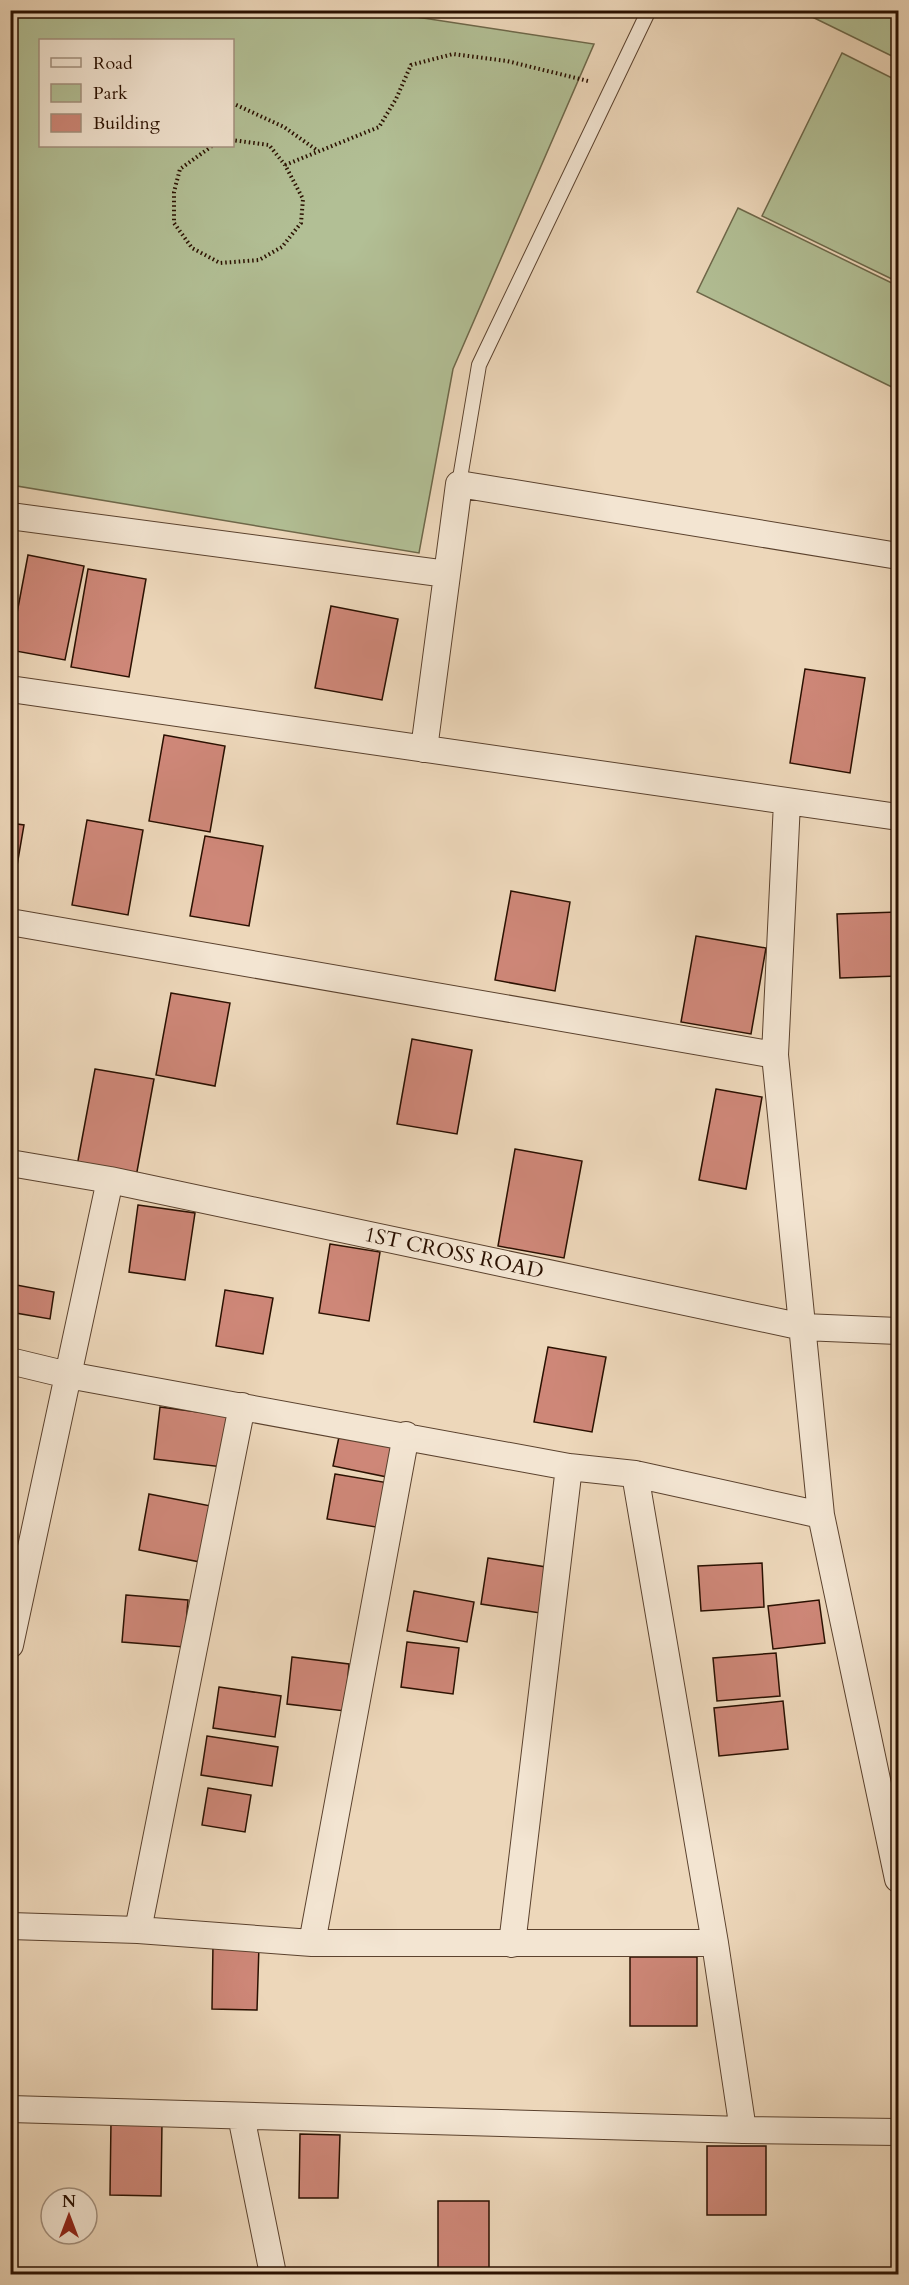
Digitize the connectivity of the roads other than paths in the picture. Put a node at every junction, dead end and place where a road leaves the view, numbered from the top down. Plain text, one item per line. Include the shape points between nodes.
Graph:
1 (649, 10) edge
2 (459, 484) junction
3 (10, 516) edge
4 (898, 556) edge
5 (447, 574) junction
6 (10, 689) edge
7 (424, 749) junction
8 (787, 802) junction
9 (898, 817) edge
10 (10, 922) edge
11 (775, 1055) junction
12 (10, 1163) edge
13 (110, 1180) junction
14 (803, 1327) junction
15 (898, 1331) edge
16 (10, 1361) edge
17 (69, 1375) junction
18 (242, 1406) junction
19 (406, 1435) junction
20 (570, 1467) junction
21 (635, 1474) junction
22 (821, 1515) junction
23 (10, 1645) edge
24 (898, 1880) edge
25 (10, 1926) edge
26 (138, 1930) junction
27 (312, 1942) junction
28 (716, 1943) junction
29 (512, 1944) junction
30 (10, 2109) edge
31 (241, 2116) junction
32 (743, 2130) junction
33 (898, 2132) edge
34 (273, 2274) edge

1 - 2 lane via 479,365
2 - 4 street
2 - 5 street
3 - 5 street
5 - 7 street
6 - 7 street
7 - 8 street
8 - 9 street
8 - 11 street
10 - 11 street
11 - 14 street
12 - 13 street, 1ST CROSS ROAD
13 - 14 street, 1ST CROSS ROAD
13 - 17 street
14 - 15 street, 1ST CROSS ROAD
14 - 22 street
16 - 17 street
17 - 18 street
17 - 23 street
18 - 19 street
18 - 26 street
19 - 20 street
19 - 27 street
20 - 21 street
20 - 29 street
21 - 22 street
21 - 28 street
22 - 24 street
25 - 26 street
26 - 27 street
27 - 29 street
28 - 29 street
28 - 32 street
30 - 31 street
31 - 32 street
31 - 34 street
32 - 33 street

